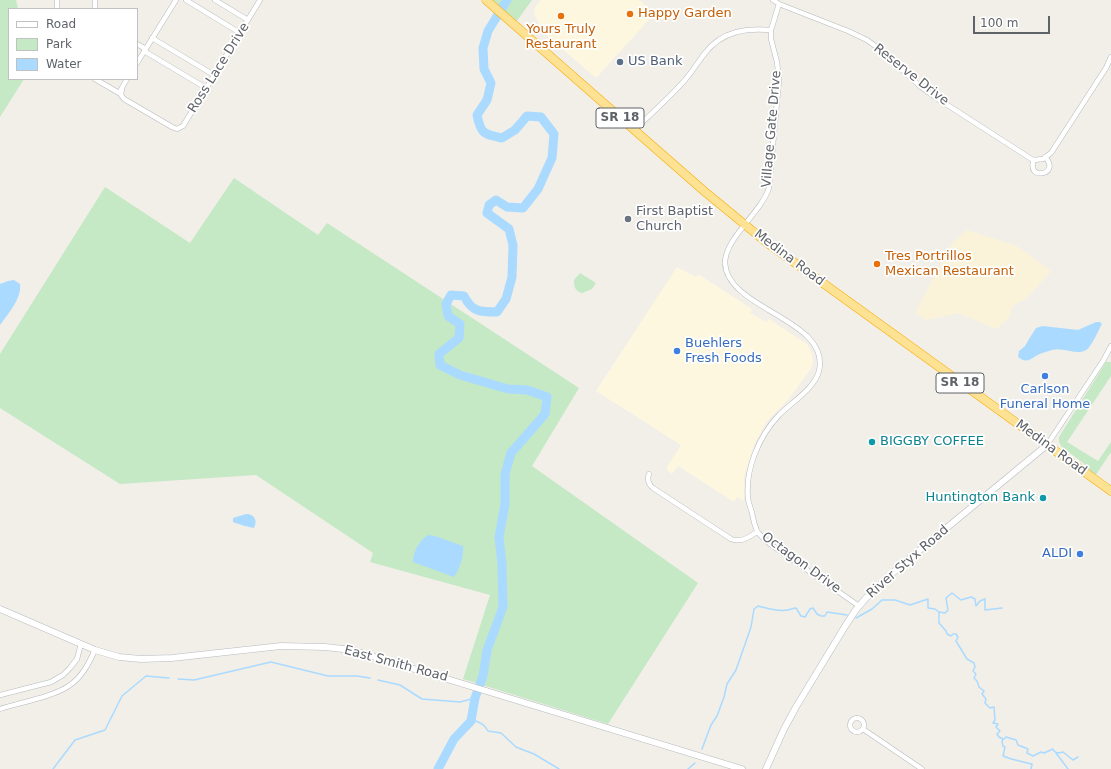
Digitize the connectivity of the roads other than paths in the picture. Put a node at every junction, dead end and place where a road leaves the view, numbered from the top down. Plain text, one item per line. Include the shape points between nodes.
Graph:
1 (176, 0) edge
2 (186, 0) edge
3 (215, 0) edge
4 (260, 0) edge
5 (772, 0) edge
6 (487, 1) edge
7 (779, 4) junction
8 (248, 20) junction
9 (771, 30) junction
10 (240, 32) junction
11 (152, 38) junction
12 (138, 45) edge
13 (145, 50) junction
14 (1111, 57) edge
15 (138, 61) edge
16 (214, 75) junction
17 (97, 80) edge
18 (126, 80) edge
19 (122, 88) junction
20 (206, 88) junction
21 (634, 130) junction
22 (1044, 158) junction
23 (1034, 160) junction
24 (745, 225) junction
25 (1111, 346) edge
26 (1047, 445) junction
27 (649, 474) dead end
28 (1111, 491) edge
29 (757, 532) junction
30 (859, 606) junction
31 (0, 609) edge
32 (81, 644) junction
33 (95, 650) junction
34 (0, 695) edge
35 (0, 709) edge
36 (863, 729) dead end
37 (742, 769) edge
38 (766, 769) edge
39 (922, 769) edge

1 - 11 street
2 - 10 street
3 - 8 street
4 - 8 street, Ross Lace Drive
5 - 7 street, Reserve Drive
6 - 21 highway, Medina Road / SR 18
7 - 9 street, Village Gate Drive
7 - 23 street, Reserve Drive via 867,40 921,87
8 - 10 street, Ross Lace Drive
9 - 21 street via 742,30 719,40 706,52 684,81
9 - 24 street, Village Gate Drive via 779,80 771,181 763,203
10 - 16 street, Ross Lace Drive
11 - 13 street
11 - 16 street
12 - 13 street
13 - 15 street
13 - 20 street
14 - 22 street via 1051,153
16 - 20 street, Ross Lace Drive
17 - 19 street via 119,93
18 - 19 street
19 - 20 street, Ross Lace Drive via 121,95 124,99 177,129 183,126
21 - 24 highway, Medina Road / SR 18
22 - 23 street
22 - 23 street via 1050,166 1042,174 1033,169
24 - 26 highway, Medina Road / SR 18 via 792,262
24 - 29 street, Village Gate Drive via 731,243 727,253 725,263 733,283 809,337 820,359 819,373 812,384 778,416 766,431 757,449 749,479 748,496
25 - 26 street
26 - 28 highway, Medina Road / SR 18
26 - 30 street, River Styx Road via 898,568
27 - 29 street, Octagon Drive via 649,482 653,488 732,539 741,540
29 - 30 street, Octagon Drive via 770,544
30 - 38 street, River Styx Road via 789,719
31 - 32 street, East Smith Road
32 - 33 street, East Smith Road
32 - 34 street via 77,660 52,682
33 - 35 street via 80,677 70,685 53,693
33 - 37 street, East Smith Road via 141,660 281,646 352,650
36 - 39 street

